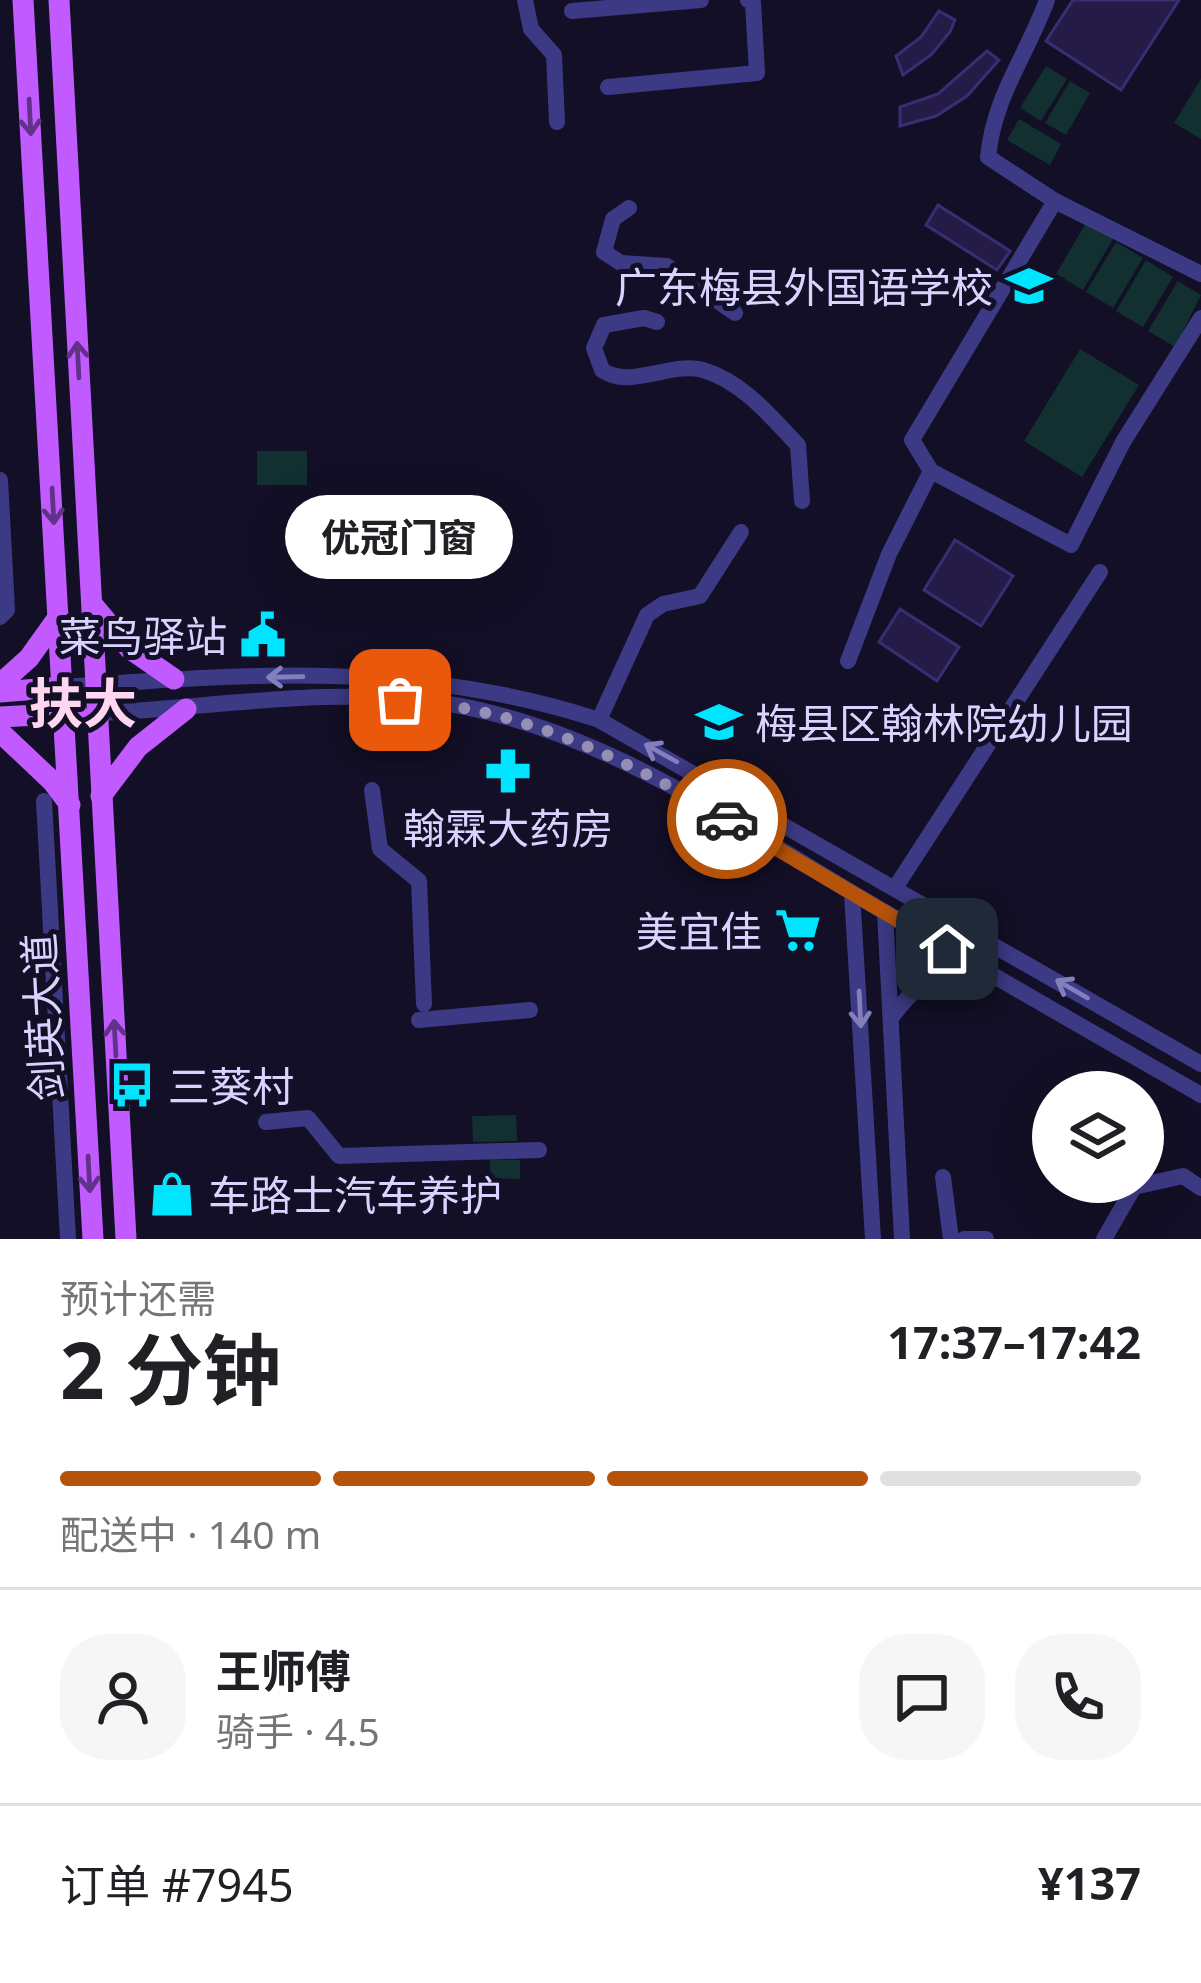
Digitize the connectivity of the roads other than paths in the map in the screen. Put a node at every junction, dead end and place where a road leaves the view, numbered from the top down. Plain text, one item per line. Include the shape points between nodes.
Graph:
1 (23, 0) edge
2 (59, 0) edge
3 (525, 0) edge
4 (701, 0) edge
5 (748, 0) edge
6 (1047, 0) edge
7 (659, 2) edge
8 (572, 11) dead end
9 (608, 87) dead end
10 (557, 122) dead end
11 (1054, 201) junction
12 (629, 208) dead end
13 (1201, 274) edge
14 (735, 313) dead end
15 (1201, 317) edge
16 (657, 322) dead end
17 (931, 472) junction
18 (0, 480) edge
19 (802, 501) dead end
20 (741, 532) dead end
21 (1100, 572) dead end
22 (92, 603) junction
23 (60, 616) junction
24 (0, 617) edge
25 (848, 661) dead end
26 (174, 680) junction
27 (96, 685) junction
28 (63, 687) junction
29 (0, 688) edge
30 (186, 709) junction
31 (97, 713) junction
32 (65, 714) junction
33 (0, 717) edge
34 (599, 720) junction
35 (0, 732) edge
36 (372, 790) dead end
37 (101, 796) junction
38 (44, 801) dead end
39 (70, 805) junction
40 (895, 888) junction
41 (852, 893) junction
42 (885, 912) junction
43 (981, 970) junction
44 (530, 1010) dead end
45 (890, 1018) junction
46 (1201, 1064) edge
47 (1201, 1095) edge
48 (266, 1122) dead end
49 (539, 1150) dead end
50 (944, 1177) dead end
51 (1201, 1188) edge
52 (68, 1239) edge
53 (93, 1239) edge
54 (126, 1239) edge
55 (873, 1239) edge
56 (902, 1239) edge
57 (951, 1239) edge
58 (964, 1239) edge
59 (986, 1239) edge
60 (1104, 1239) edge

1 -> 23 main road, 剑英大道
22 -> 2 main road, 剑英大道
3 - 10 street via 531,29 554,56
4 - 7 street
5 - 9 street via 757,73
6 - 11 street via 999,98 988,157
7 - 8 street
11 - 13 street
11 - 17 street via 912,440
12 - 14 street via 613,219 604,252 621,263 667,266
15 - 17 street via 1071,545
16 - 19 street via 604,325 594,348 602,370 614,377 694,369 744,390 798,445
17 - 25 street
18 - 24 street via 7,610
20 - 34 street via 700,596 647,615
21 - 40 street
22 - 26 main road via 129,648
22 - 27 main road, 剑英大道
23 - 28 main road, 剑英大道
23 - 29 main road
26 - 27 street
34 -> 26 street via 446,681
27 - 28 street
27 - 31 main road, 剑英大道
28 - 29 main road
28 - 32 main road, 剑英大道
30 - 31 street
30 - 37 main road via 138,747
30 - 41 street via 360,698 525,720 603,750
31 - 32 main road
31 - 37 main road, 剑英大道
32 - 33 main road
32 - 39 main road, 剑英大道
40 -> 34 street
35 - 39 main road
36 - 44 street via 380,850 419,881 421,1012
54 -> 37 main road, 剑英大道
38 - 52 street
39 -> 53 main road, 剑英大道
46 -> 40 street
41 - 42 street
41 -> 55 street
42 - 43 street
42 - 45 street
43 - 45 street via 924,978
43 - 47 street
45 - 56 street
48 - 49 street via 308,1118 338,1156
50 - 57 street
51 - 60 street via 1184,1176 1134,1187
58 - 59 street

